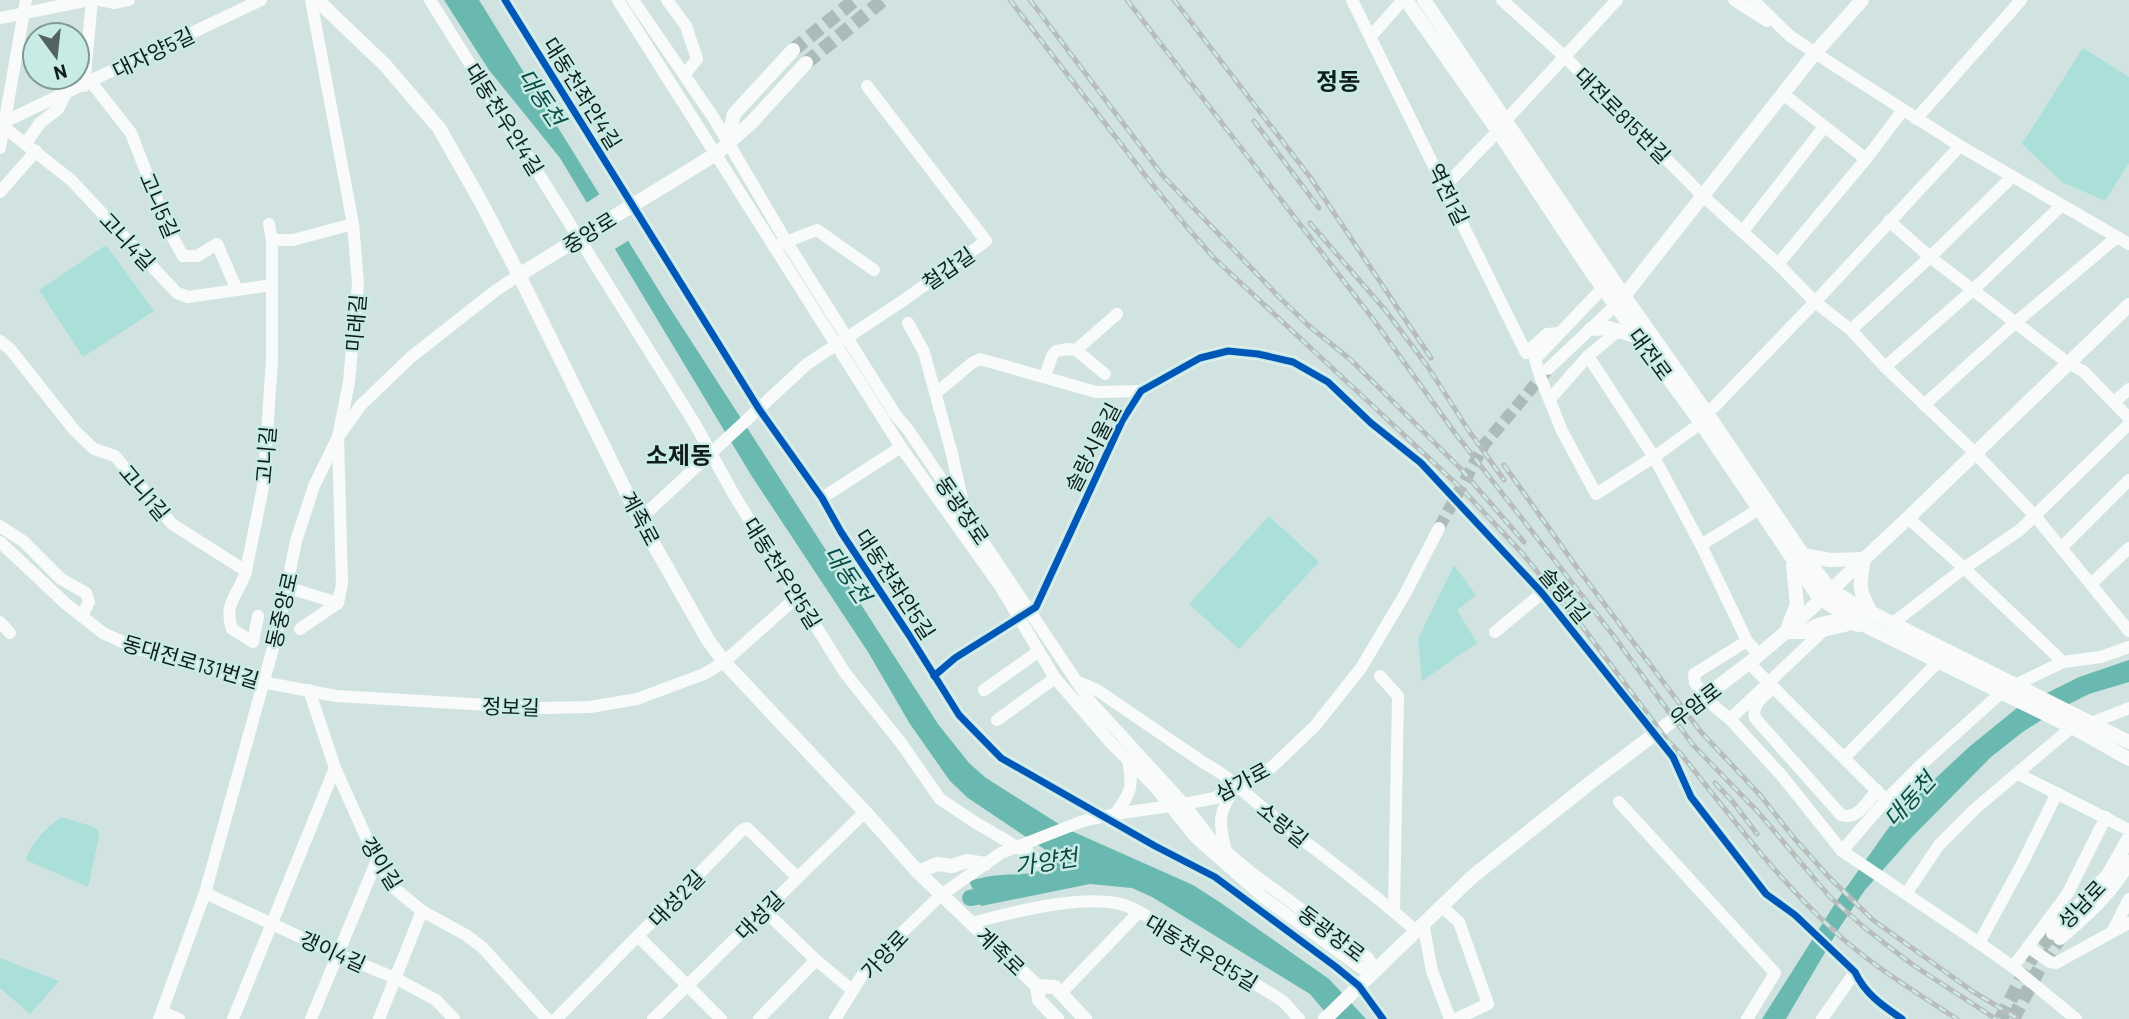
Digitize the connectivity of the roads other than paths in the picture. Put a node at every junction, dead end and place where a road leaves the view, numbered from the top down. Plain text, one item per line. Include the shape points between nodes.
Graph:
1 (26, 0) edge
2 (91, 0) edge
3 (100, 0) edge
4 (129, 0) edge
5 (261, 0) edge
6 (311, 0) edge
7 (317, 0) edge
8 (430, 0) edge
9 (505, 0) edge
10 (618, 0) edge
11 (633, 0) edge
12 (667, 0) edge
13 (1352, 0) edge
14 (1405, 0) edge
15 (1424, 0) edge
16 (1502, 0) edge
17 (1617, 0) edge
18 (1734, 0) edge
19 (1753, 0) edge
20 (1862, 0) edge
21 (2021, 0) edge
22 (22, 14) junction
23 (0, 18) edge
24 (90, 21) edge
25 (1370, 36) junction
26 (1790, 36) junction
27 (793, 50) tunnel mouth
28 (1815, 53) junction
29 (1565, 57) junction
30 (806, 63) tunnel mouth
31 (684, 75) junction
32 (91, 82) edge
33 (867, 86) dead end
34 (91, 88) edge
35 (72, 91) edge
36 (65, 94) junction
37 (1783, 94) junction
38 (1903, 110) junction
39 (1916, 119) junction
40 (5, 125) junction
41 (1502, 126) junction
42 (1824, 127) junction
43 (727, 142) junction
44 (1960, 146) junction
45 (31, 147) junction
46 (0, 148) edge
47 (716, 154) junction
48 (1866, 159) junction
49 (2012, 177) junction
50 (1445, 186) junction
51 (0, 192) edge
52 (1703, 196) junction
53 (2062, 205) junction
54 (630, 206) junction
55 (1889, 221) junction
56 (269, 224) dead end
57 (353, 224) junction
58 (1743, 231) junction
59 (2117, 237) junction
60 (581, 239) junction
61 (272, 240) junction
62 (786, 241) junction
63 (2129, 244) edge
64 (774, 248) junction
65 (1930, 257) junction
66 (1778, 264) junction
67 (874, 270) dead end
68 (1592, 273) junction
69 (519, 275) junction
70 (272, 285) junction
71 (1974, 289) junction
72 (237, 290) junction
73 (1598, 293) junction
74 (1620, 301) junction
75 (1815, 302) junction
76 (2129, 305) edge
77 (1117, 314) dead end
78 (2016, 322) junction
79 (908, 323) dead end
80 (1591, 329) junction
81 (1851, 330) junction
82 (1618, 331) junction
83 (1559, 334) junction
84 (847, 336) junction
85 (1638, 337) junction
86 (0, 341) edge
87 (836, 344) junction
88 (1076, 350) junction
89 (1588, 356) junction
90 (2068, 363) junction
91 (1885, 367) junction
92 (1548, 369) tunnel mouth
93 (1105, 374) dead end
94 (1045, 376) junction
95 (2129, 389) edge
96 (1141, 391) junction
97 (936, 393) junction
98 (1550, 400) junction
99 (2114, 402) junction
100 (1924, 405) junction
101 (757, 411) junction
102 (1703, 418) junction
103 (2129, 418) edge
104 (2129, 424) edge
105 (338, 437) junction
106 (901, 447) junction
107 (713, 451) junction
108 (1975, 453) junction
109 (1654, 457) junction
110 (1420, 463) joint
111 (2129, 480) edge
112 (822, 498) junction
113 (1759, 509) junction
114 (966, 516) junction
115 (2035, 516) junction
116 (1908, 518) junction
117 (640, 519) junction
118 (0, 526) edge
119 (1439, 527) tunnel mouth
120 (0, 542) edge
121 (1701, 545) junction
122 (2061, 548) junction
123 (2129, 548) edge
124 (1797, 556) junction
125 (1864, 559) junction
126 (1964, 568) junction
127 (246, 571) junction
128 (2091, 584) junction
129 (286, 587) junction
130 (1542, 593) junction
131 (1825, 595) junction
132 (797, 597) junction
133 (338, 603) junction
134 (1871, 612) junction
135 (1024, 615) junction
136 (82, 616) junction
137 (258, 616) dead end
138 (0, 622) edge
139 (1894, 623) junction
140 (1860, 626) junction
141 (300, 629) dead end
142 (2129, 631) edge
143 (1495, 632) dead end
144 (1786, 632) junction
145 (10, 633) dead end
146 (1747, 641) junction
147 (2129, 647) edge
148 (1039, 652) junction
149 (1754, 659) junction
150 (724, 662) junction
151 (2063, 662) junction
152 (1937, 663) junction
153 (934, 676) junction
154 (1380, 676) dead end
155 (1055, 678) junction
156 (1076, 681) junction
157 (262, 682) junction
158 (1770, 685) junction
159 (292, 687) joint
160 (309, 690) junction
161 (984, 690) dead end
162 (2012, 691) junction
163 (2129, 708) edge
164 (1730, 719) junction
165 (998, 720) dead end
166 (2082, 723) junction
167 (2129, 742) edge
168 (1845, 757) junction
169 (2129, 759) edge
170 (1128, 760) junction
171 (334, 768) junction
172 (2018, 774) junction
173 (1237, 787) junction
174 (2057, 793) junction
175 (1882, 795) junction
176 (1619, 802) dead end
177 (1177, 805) junction
178 (865, 812) junction
179 (1115, 814) junction
180 (2106, 817) junction
181 (2129, 830) edge
182 (2129, 838) edge
183 (1226, 852) junction
184 (1846, 853) junction
185 (377, 860) junction
186 (1036, 861) dead end
187 (2129, 862) edge
188 (985, 864) junction
189 (918, 872) junction
190 (797, 877) junction
191 (205, 893) junction
192 (1906, 894) junction
193 (941, 895) junction
194 (2129, 899) edge
195 (1441, 906) junction
196 (765, 910) junction
197 (422, 911) junction
198 (1394, 911) junction
199 (1138, 913) junction
200 (2129, 922) edge
201 (271, 923) junction
202 (973, 923) junction
203 (1419, 927) junction
204 (2113, 931) junction
205 (638, 936) junction
206 (1979, 943) junction
207 (2028, 947) junction
208 (337, 954) junction
209 (816, 960) junction
210 (2013, 967) junction
211 (1375, 970) junction
212 (1852, 970) junction
213 (395, 978) junction
214 (688, 985) junction
215 (1037, 986) junction
216 (1359, 986) junction
217 (852, 990) junction
218 (1061, 993) junction
219 (161, 1015) edge
220 (179, 1019) edge
221 (233, 1019) edge
222 (311, 1019) edge
223 (379, 1019) edge
224 (454, 1019) edge
225 (547, 1019) edge
226 (556, 1019) edge
227 (653, 1019) edge
228 (721, 1019) edge
229 (759, 1019) edge
230 (835, 1019) edge
231 (1057, 1019) edge
232 (1085, 1019) edge
233 (1299, 1019) edge
234 (1325, 1019) edge
235 (1383, 1019) edge
236 (1450, 1019) edge
237 (1455, 1019) edge
238 (1747, 1019) edge
239 (1822, 1019) edge
240 (1902, 1019) edge
241 (2076, 1019) edge

1 - 22 street
2 - 22 street
2 - 24 street
3 - 4 street
5 - 32 street, 대자양5길
6 - 57 street, 미래길
7 - 69 main road, 계족로 via 385,65 439,128
8 - 60 street, 대동천우안4길
9 - 54 street, 대동천좌안4길
10 - 47 street, 동광장로
11 - 31 street, 동광장로
12 - 31 street via 686,26 696,59
13 - 25 street, 역전1길
14 - 25 street
14 - 41 main road, 대전로
15 - 41 main road, 대전로
16 - 29 street, 대전로815번길
17 - 29 street
18 - 26 street
19 - 26 street
20 - 28 main road
21 - 39 street
22 - 23 street
22 - 40 street
25 - 50 street, 역전1길
26 - 28 street
27 - 43 main road, 중앙로 via 734,114
28 - 37 main road
28 - 38 street
29 - 41 street
29 - 52 street, 대전로815번길
30 - 43 main road, 중앙로 via 751,123
31 - 43 street, 동광장로
33 - 84 street, 철갑길 via 986,241
34 - 72 street, 고니5길 via 131,132 169,232 183,256 197,256 217,244
35 - 36 street, 대자양5길
36 - 40 street, 대자양5길
36 - 45 street via 58,109 40,123
37 - 42 street
37 - 52 main road
38 - 39 street
38 - 48 street
39 - 44 street
40 - 45 street, 고니4길
40 - 46 street
41 - 50 street
41 - 68 main road, 대전로
41 - 74 main road, 대전로
42 - 48 street
42 - 58 street
43 - 47 main road, 중앙로
43 - 62 street, 동광장로
44 - 49 street
44 - 55 street
45 - 51 street
45 - 72 street, 고니4길 via 71,180 177,293 188,297
47 - 54 main road, 중앙로
47 - 64 street, 동광장로
48 - 66 street
49 - 53 street
49 - 65 street
50 - 83 street, 역전1길 via 1526,353 1547,334
52 - 58 street, 대전로815번길
52 - 74 main road
53 - 59 street
53 - 71 street
54 - 60 main road, 중앙로
54 - 101 street, 대동천좌안5길
55 - 65 street
55 - 75 street
56 - 61 street, 고니길
57 - 61 street via 293,240
57 - 105 street, 미래길 via 356,318
58 - 66 street, 대전로815번길
59 - 63 street
59 - 78 street
60 - 69 main road, 중앙로
60 - 107 street, 대동천우안5길
61 - 70 street, 고니길
62 - 64 street
62 - 67 street via 817,230
62 - 84 street, 동광장로
64 - 87 street, 동광장로
65 - 71 street
65 - 81 street
66 - 75 street, 대전로815번길
68 - 73 street
68 - 74 main road, 대전로
69 - 105 street, 동중앙로 via 411,357 361,405
69 - 117 main road, 계족로
70 - 72 street, 고니4길
70 - 127 street, 고니길 via 263,487
71 - 78 street
71 - 91 street
73 - 80 street via 1600,311
73 - 83 street
74 - 80 street
74 - 85 main road, 대전로
74 - 102 main road, 대전로
75 - 81 street, 대전로815번길
75 - 102 street
76 - 90 main road, 우암로
77 - 88 street
78 - 90 street
78 - 100 street
79 - 97 street via 924,352
80 - 82 main road
80 - 92 street
81 - 91 street, 대전로815번길
82 - 85 main road
82 - 89 street
83 - 98 street via 1535,359
84 - 87 street, 철갑길
84 - 114 street, 동광장로 via 894,414
85 - 102 main road, 대전로
86 - 127 street, 고니1길 via 75,431 94,449 115,456 172,524
87 - 101 street, 철갑길 via 807,364
87 - 106 street, 동광장로
88 - 93 street
88 - 94 street via 1056,351
89 - 98 street
89 - 109 street
90 - 99 street
90 - 108 main road, 우암로
91 - 100 street, 대전로815번길
94 - 96 street via 1096,391
94 - 97 street via 980,359
95 - 99 street
96 - 110 street, 솔랑시울길 via 1200,358 1228,351 1293,362 1328,382
96 - 135 street, 솔랑시울길 via 1122,421 1036,607
97 - 114 street
98 - 109 street via 1596,494
99 - 103 street
100 - 108 street, 대전로815번길
101 - 107 street, 철갑길
101 - 112 street, 대동천좌안5길
102 - 109 street
102 - 113 main road, 대전로
102 - 124 main road, 대전로
104 - 115 street
105 - 129 street, 동중앙로 via 314,486
105 - 133 street, 미래길 via 342,583
106 - 112 street
106 - 135 street, 동광장로
107 - 117 street
107 - 132 street, 대동천우안5길 via 734,495
108 - 115 street, 대전로815번길
108 - 116 main road, 우암로
109 - 121 street
110 - 130 street, 솔랑1길
111 - 122 street
112 - 153 street, 대동천좌안5길
113 - 121 street
113 - 124 main road, 대전로
114 - 135 street, 동광장로 via 1020,594
115 - 122 street, 대전로815번길
115 - 126 street
116 - 125 main road, 우암로
116 - 126 street
117 - 150 main road, 계족로
118 - 136 street via 23,541 61,579 86,593 89,602
119 - 173 street, 삼가로 via 1361,668 1315,726 1272,767
120 - 136 street, 동대전로131번길
121 - 146 street
122 - 128 street, 대전로815번길
123 - 128 street
124 - 125 main road
124 - 131 main road, 대전로
124 - 144 main road via 1797,604
125 - 131 main road, 우암로
125 - 134 main road via 1861,595
126 - 139 street
126 - 151 street
127 - 137 street, 고니길 via 231,600 228,616 232,629 253,642
128 - 142 street, 대전로815번길
129 - 133 street
129 - 157 street, 동중앙로
130 - 143 street, 솔랑1길
130 - 212 street, 솔랑1길 via 1673,757 1691,797 1766,894
131 - 134 main road, 대전로
131 - 140 main road, 대전로
131 - 144 main road, 우암로
132 - 150 street, 정보길
132 - 186 street, 대동천우안5길 via 845,673 940,799
133 - 141 street
134 - 139 main road, 대전로
135 - 148 street, 동광장로
135 - 153 street
135 - 156 street, 동광장로
136 - 157 street, 동대전로131번길 via 103,633 138,649
138 - 145 street
139 - 162 main road, 대전로
140 - 144 main road via 1842,621 1805,632
140 - 152 main road, 대전로
140 - 158 street via 1823,631
144 - 149 main road, 우암로
146 - 149 street
146 - 164 street via 1694,674 1714,707
147 - 151 street via 2101,657
148 - 155 street, 동광장로
148 - 161 street
149 - 158 street
149 - 195 main road, 우암로 via 1548,817
150 - 160 street, 정보길 via 637,699 575,708 336,696
150 - 178 main road, 계족로
151 - 162 street
152 - 162 main road, 대전로
152 - 168 street
153 - 216 street, 대동천좌안5길 via 959,715 1001,758 1215,877
154 - 198 street via 1398,696
155 - 165 street
155 - 170 street, 동광장로
156 - 173 street, 소랑길 via 1097,690
156 - 177 street, 동광장로
157 - 159 street, 동대전로131번길
157 - 191 street, 동중앙로
158 - 164 street
158 - 168 street
158 - 175 street via 1753,710 1755,718 1841,815 1854,815
159 - 160 street, 정보길
160 - 171 street, 갱이길
162 - 166 main road
162 - 175 street
163 - 166 street
164 - 184 street
166 - 167 main road
166 - 169 main road
166 - 172 street
168 - 175 street
170 - 177 street, 동광장로
170 - 179 street via 1132,783
171 - 185 street, 갱이길
171 - 201 street
172 - 174 street
172 - 192 street via 1939,845
173 - 177 street, 삼가로 via 1215,798
173 - 183 street via 1219,825
173 - 198 street, 소랑길
174 - 180 street
174 - 206 street
175 - 184 street
176 - 238 street via 1775,972
177 - 179 street, 삼가로
177 - 183 street, 동광장로
177 - 211 street, 동광장로 via 1196,838 1263,897 1362,968
178 - 189 main road, 계족로
178 - 190 street, 대성길
179 - 188 street, 삼가로 via 1083,821 1001,853
180 - 181 street
180 - 207 street via 2068,893
182 - 187 main road, 성남로 via 2108,875 2057,936 2094,907
183 - 211 street, 동광장로 via 1368,958
184 - 192 street
185 - 197 street, 갱이길 via 394,888
185 - 208 street
188 - 189 main road via 937,864
188 - 193 street, 삼가로
189 - 193 main road, 계족로
190 - 196 street, 대성길
190 - 205 street, 대성2길 via 747,828
191 - 201 street, 갱이4길
191 - 219 street, 동중앙로
192 - 206 street
193 - 202 main road, 계족로
193 - 217 street, 가양로 via 886,948
194 - 204 street
195 - 203 main road, 우암로
195 - 237 street via 1459,922 1488,1004
196 - 209 street
196 - 214 street, 대성길
197 - 213 street
197 - 225 street, 갱이길 via 483,948
198 - 203 street, 소랑길
199 - 202 street, 대동천우안5길 via 1101,901 1056,904
199 - 218 street
199 - 233 street, 대동천우안5길 via 1283,1001
200 - 204 street
201 - 208 street, 갱이4길
201 - 221 street
202 - 215 main road, 계족로
203 - 211 main road, 우암로
203 - 236 street
204 - 207 street via 2056,963
205 - 214 street
205 - 226 street, 대성2길
206 - 210 street
207 - 210 street
208 - 213 street, 갱이4길
208 - 222 street
209 - 217 street
209 - 229 street
210 - 241 street
211 - 216 main road, 우암로
212 - 239 street
212 - 240 street, 솔랑1길 via 1873,998
213 - 223 street
213 - 224 street, 갱이4길 via 436,1000
214 - 227 street, 대성길
214 - 228 street
215 - 218 main road, 계족로 via 1055,987
215 - 231 main road, 계족로 via 1039,1000
216 - 234 main road, 우암로
216 - 235 street, 대동천좌안5길
217 - 230 street, 가양로
218 - 232 main road
219 - 220 street

